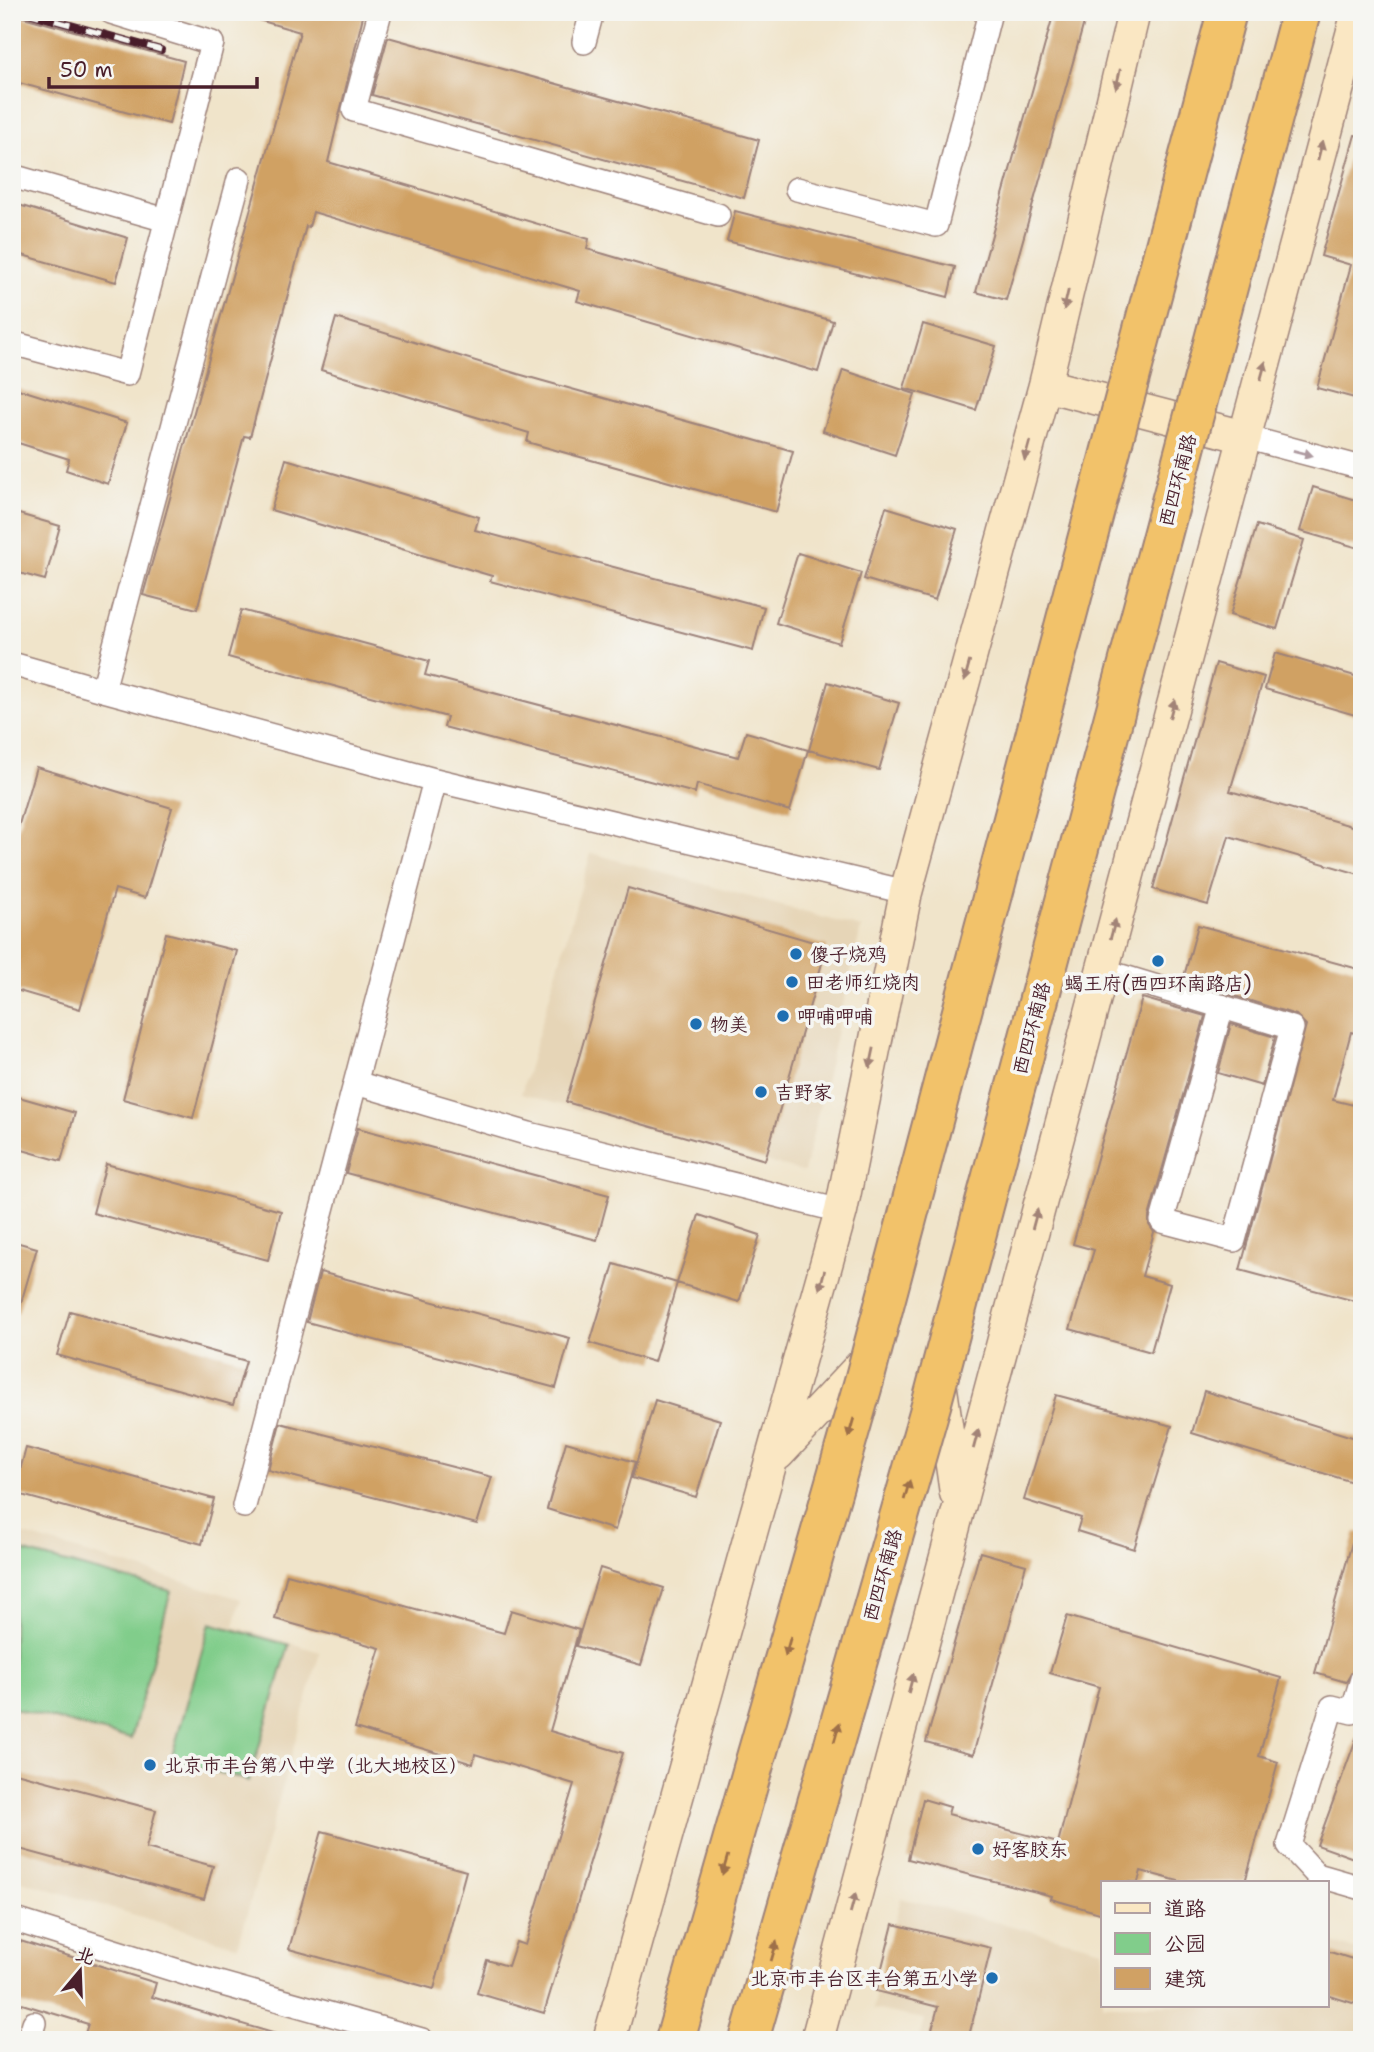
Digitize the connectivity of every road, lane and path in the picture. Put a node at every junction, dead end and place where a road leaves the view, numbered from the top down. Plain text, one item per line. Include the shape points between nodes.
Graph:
1 (111, 12) edge
2 (380, 12) edge
3 (593, 12) edge
4 (990, 12) edge
5 (1134, 12) edge
6 (1301, 12) edge
7 (1358, 12) edge
8 (1226, 17) edge
9 (584, 42) dead end
10 (12, 176) edge
11 (239, 179) dead end
12 (797, 189) dead end
13 (718, 215) dead end
14 (166, 220) junction
15 (12, 343) edge
16 (1045, 385) junction
17 (1123, 404) junction
18 (1192, 422) junction
19 (1245, 437) junction
20 (1362, 468) edge
21 (12, 664) edge
22 (103, 690) junction
23 (435, 780) junction
24 (906, 892) junction
25 (1101, 970) junction
26 (1222, 1006) junction
27 (356, 1083) junction
28 (841, 1211) junction
29 (774, 1458) junction
30 (958, 1505) junction
31 (244, 1506) dead end
32 (1362, 1679) edge
33 (1362, 1888) edge
34 (12, 1919) edge
35 (422, 2040) edge
36 (609, 2040) edge
37 (675, 2040) edge
38 (749, 2040) edge
39 (817, 2040) edge

1 - 14 street via 212,43
2 - 13 street via 354,110
3 - 9 street
4 - 12 street via 936,225
5 -> 16 street
6 - 18 street, 西四环南路
38 -> 6 highway, 西四环南路, bridge via 936,1388
19 -> 7 street, 西四环南路
8 - 17 street
8 -> 37 highway, bridge via 868,1368
10 - 14 street
11 - 22 street
14 - 15 street via 127,374
16 - 17 street
16 -> 24 street
17 - 18 street
17 - 29 street via 871,1357
18 - 19 street
18 - 30 street, 西四环南路 via 939,1377
19 -> 20 street
25 -> 19 street, 西四环南路
21 - 22 street
22 - 23 street
23 - 24 street
23 - 27 street
24 -> 28 street
25 - 26 street
30 -> 25 street, 西四环南路
26 - 26 street via 1292,1028 1234,1240 1162,1221
27 - 28 street via 529,1134
27 - 31 street
28 -> 29 street
29 - 36 street
39 -> 30 street, 西四环南路
32 - 33 street via 1352,1712 1332,1707 1289,1845 1317,1875
34 - 35 street

